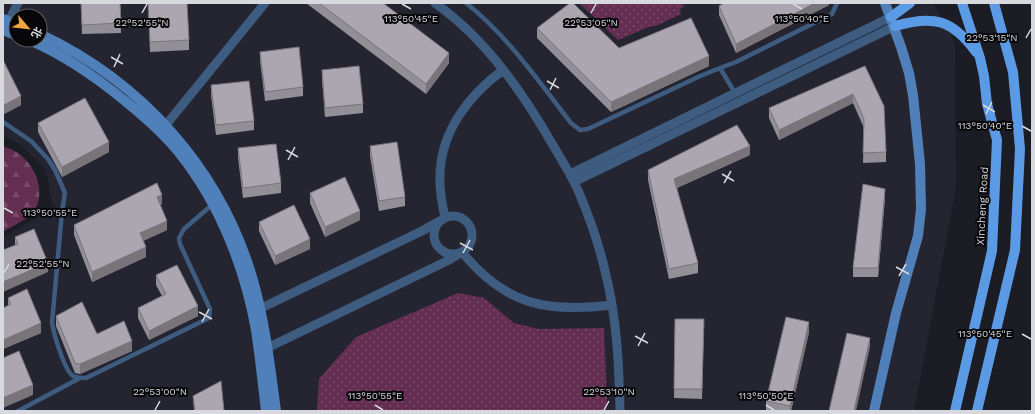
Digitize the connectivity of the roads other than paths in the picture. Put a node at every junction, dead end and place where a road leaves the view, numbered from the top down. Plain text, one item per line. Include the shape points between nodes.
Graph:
1 (18, 3) edge
2 (265, 3) edge
3 (435, 3) edge
4 (466, 3) edge
5 (837, 3) edge
6 (885, 3) edge
7 (910, 3) edge
8 (962, 3) edge
9 (994, 3) edge
10 (893, 22) junction
11 (7, 25) edge
12 (48, 38) edge
13 (46, 48) edge
14 (980, 58) junction
15 (720, 68) junction
16 (503, 70) junction
17 (735, 93) junction
18 (3, 122) edge
19 (163, 129) junction
20 (572, 178) junction
21 (213, 204) junction
22 (445, 218) junction
23 (462, 252) junction
24 (612, 305) junction
25 (256, 310) junction
26 (263, 350) junction
27 (80, 378) junction
28 (18, 411) edge
29 (266, 411) edge
30 (276, 411) edge
31 (620, 411) edge
32 (874, 411) edge
33 (955, 411) edge
34 (977, 411) edge

1 - 11 street
2 - 19 street
3 - 16 street via 482,44
4 - 15 lane via 498,32 571,123 580,130 588,129
5 - 15 lane via 832,14
6 - 10 main road
7 - 10 main road
8 - 14 main road, Xincheng Road
9 - 34 main road via 1013,72 1020,148 1015,250
10 - 14 main road via 925,20 950,26 964,38
10 - 17 street
10 - 20 street
10 - 32 main road via 913,95 920,164 921,209 918,236 896,314
12 - 19 main road via 78,54 104,73 144,105
13 - 19 main road via 96,78
14 - 33 main road, Xincheng Road via 987,104 997,140 992,251
15 - 17 lane
16 - 20 street via 529,105
16 - 22 street via 478,90 468,102 445,144 440,175
17 - 20 street
18 - 27 lane via 40,150 55,170 64,193 52,323 64,362 72,375
19 - 21 main road
19 - 25 main road via 200,166 228,214 243,250
20 - 24 street via 600,252
21 - 25 main road
21 - 27 lane via 184,229 179,238 210,309 209,318 104,370
22 - 23 street via 462,218 470,226 472,238
22 - 23 street via 436,226 436,244 444,252
22 - 25 street
23 - 24 street via 486,278 522,300 558,308
23 - 26 street
24 - 31 street via 618,356
25 - 26 main road
26 - 29 main road
26 - 30 main road
27 - 28 lane

